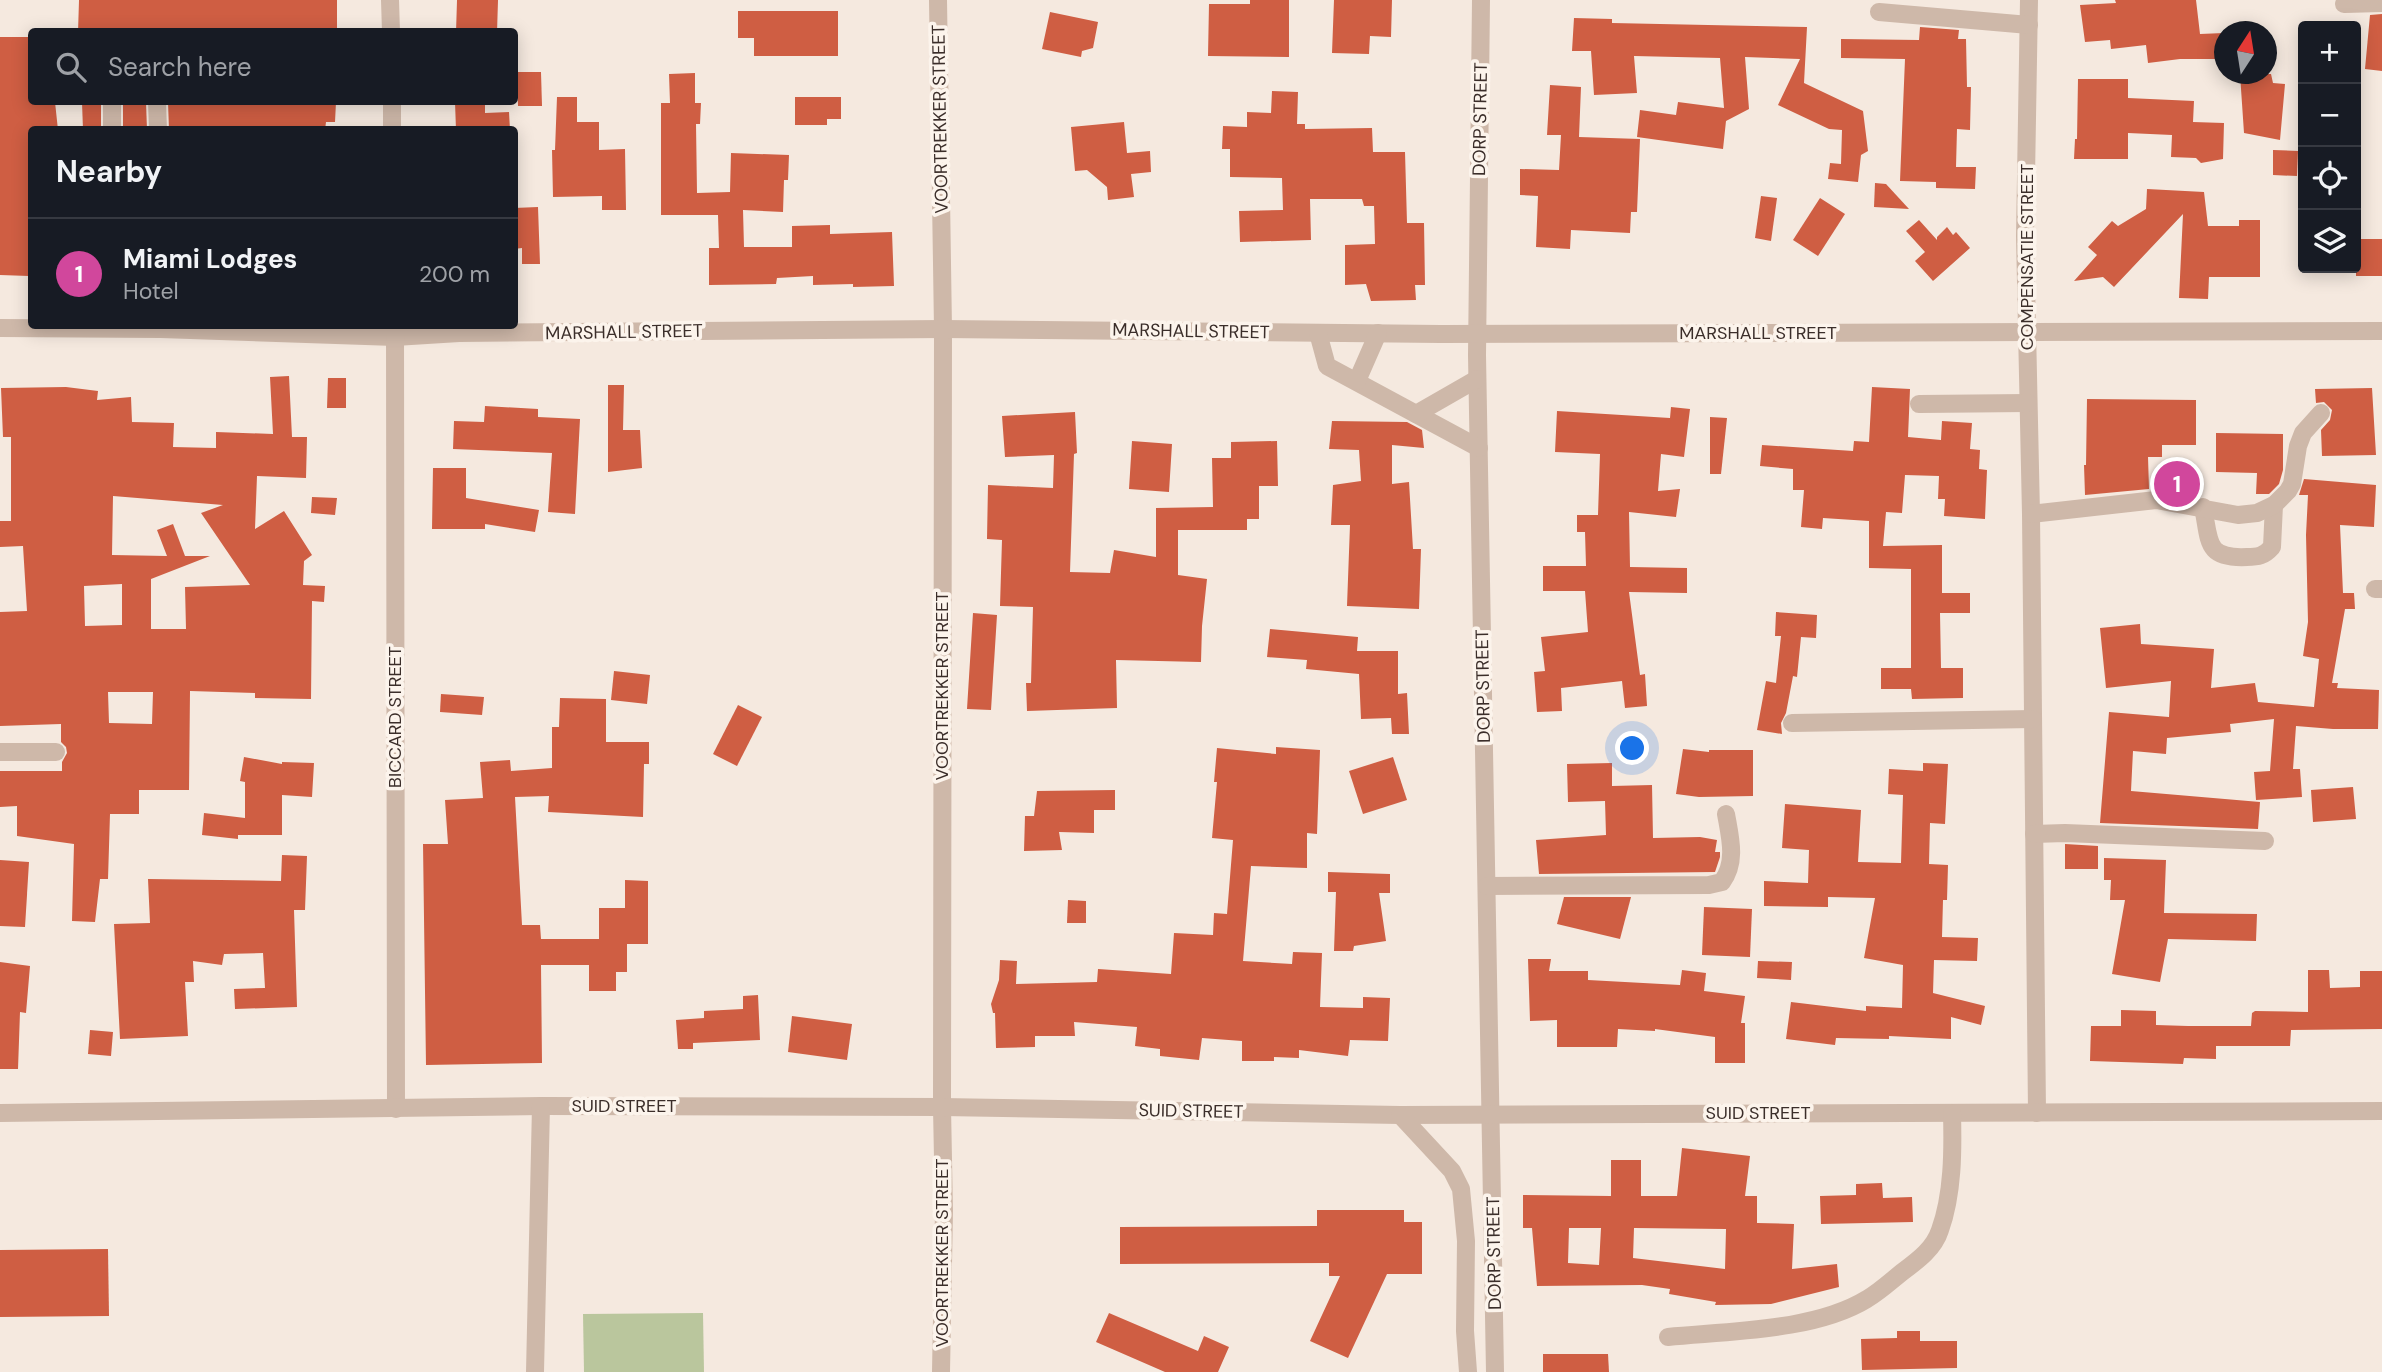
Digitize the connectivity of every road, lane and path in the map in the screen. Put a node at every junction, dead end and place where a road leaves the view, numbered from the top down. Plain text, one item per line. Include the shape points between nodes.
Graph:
1 (390, 0) edge
2 (938, 0) edge
3 (1481, 0) edge
4 (2029, 0) edge
5 (2382, 3) edge
6 (2344, 4) dead end
7 (1879, 12) dead end
8 (2029, 25) junction
9 (391, 28) edge
10 (112, 105) edge
11 (158, 105) edge
12 (392, 105) edge
13 (112, 126) edge
14 (158, 126) edge
15 (392, 126) edge
16 (0, 328) edge
17 (28, 328) edge
18 (278, 329) edge
19 (943, 329) junction
20 (395, 331) edge
21 (2382, 331) edge
22 (1318, 332) junction
23 (1378, 333) junction
24 (2027, 333) junction
25 (1477, 334) junction
26 (1477, 379) junction
27 (1357, 381) junction
28 (2028, 403) junction
29 (1919, 404) dead end
30 (2321, 413) dead end
31 (1416, 414) junction
32 (1479, 448) junction
33 (2274, 505) junction
34 (2203, 507) junction
35 (2031, 514) junction
36 (2033, 719) junction
37 (1792, 723) dead end
38 (0, 752) edge
39 (56, 752) dead end
40 (1726, 814) dead end
41 (2034, 834) junction
42 (2265, 841) dead end
43 (1487, 886) junction
44 (541, 1106) junction
45 (942, 1107) junction
46 (396, 1109) junction
47 (2382, 1111) edge
48 (2037, 1112) junction
49 (0, 1113) edge
50 (1952, 1113) junction
51 (1492, 1114) junction
52 (1400, 1115) junction
53 (1668, 1337) dead end
54 (535, 1372) edge
55 (941, 1372) edge
56 (1468, 1372) edge
57 (1495, 1372) edge

1 - 9 street
2 - 19 street, VOORTREKKER STREET
3 - 25 street, DORP STREET
4 - 8 street, COMPENSATIE STREET
5 - 6 street
7 - 8 street
8 - 24 street, COMPENSATIE STREET
10 - 13 street
11 - 14 street
12 - 15 street
16 - 17 street, MARSHALL STREET
18 - 20 street, MARSHALL STREET
19 - 20 street, MARSHALL STREET
19 - 22 street, MARSHALL STREET
19 - 45 street, VOORTREKKER STREET
20 - 46 street, BICCARD STREET
21 - 24 street, MARSHALL STREET
22 - 23 street, MARSHALL STREET
22 - 27 street via 1327,366
23 - 25 street, MARSHALL STREET
23 - 27 street
24 - 25 street, MARSHALL STREET
24 - 28 street, COMPENSATIE STREET
25 - 26 street, DORP STREET
26 - 31 street
26 - 32 street, DORP STREET
27 - 31 street
28 - 29 street
28 - 35 street, COMPENSATIE STREET
30 - 33 street via 2303,433 2292,484
31 - 32 street
32 - 43 street, DORP STREET
33 - 34 street via 2244,516
33 - 34 street via 2272,547 2264,555 2242,557 2215,552
34 - 35 street via 2156,499
35 - 36 street, COMPENSATIE STREET
36 - 37 street
36 - 41 street, COMPENSATIE STREET
38 - 39 street
40 - 43 street via 1730,871 1723,882 1709,886
41 - 42 street
41 - 48 street, COMPENSATIE STREET
43 - 51 street, DORP STREET
44 - 45 street, SUID STREET
44 - 46 street, SUID STREET
44 - 54 street
45 - 52 street, SUID STREET
45 - 55 street, VOORTREKKER STREET
46 - 49 street, SUID STREET
47 - 48 street, SUID STREET
48 - 50 street, SUID STREET
50 - 51 street, SUID STREET
50 - 53 street via 1949,1183 1940,1232 1929,1250 1906,1270 1867,1299 1811,1322
51 - 52 street, SUID STREET
51 - 57 street, DORP STREET
52 - 56 street, DORP STREET via 1452,1171 1461,1189

